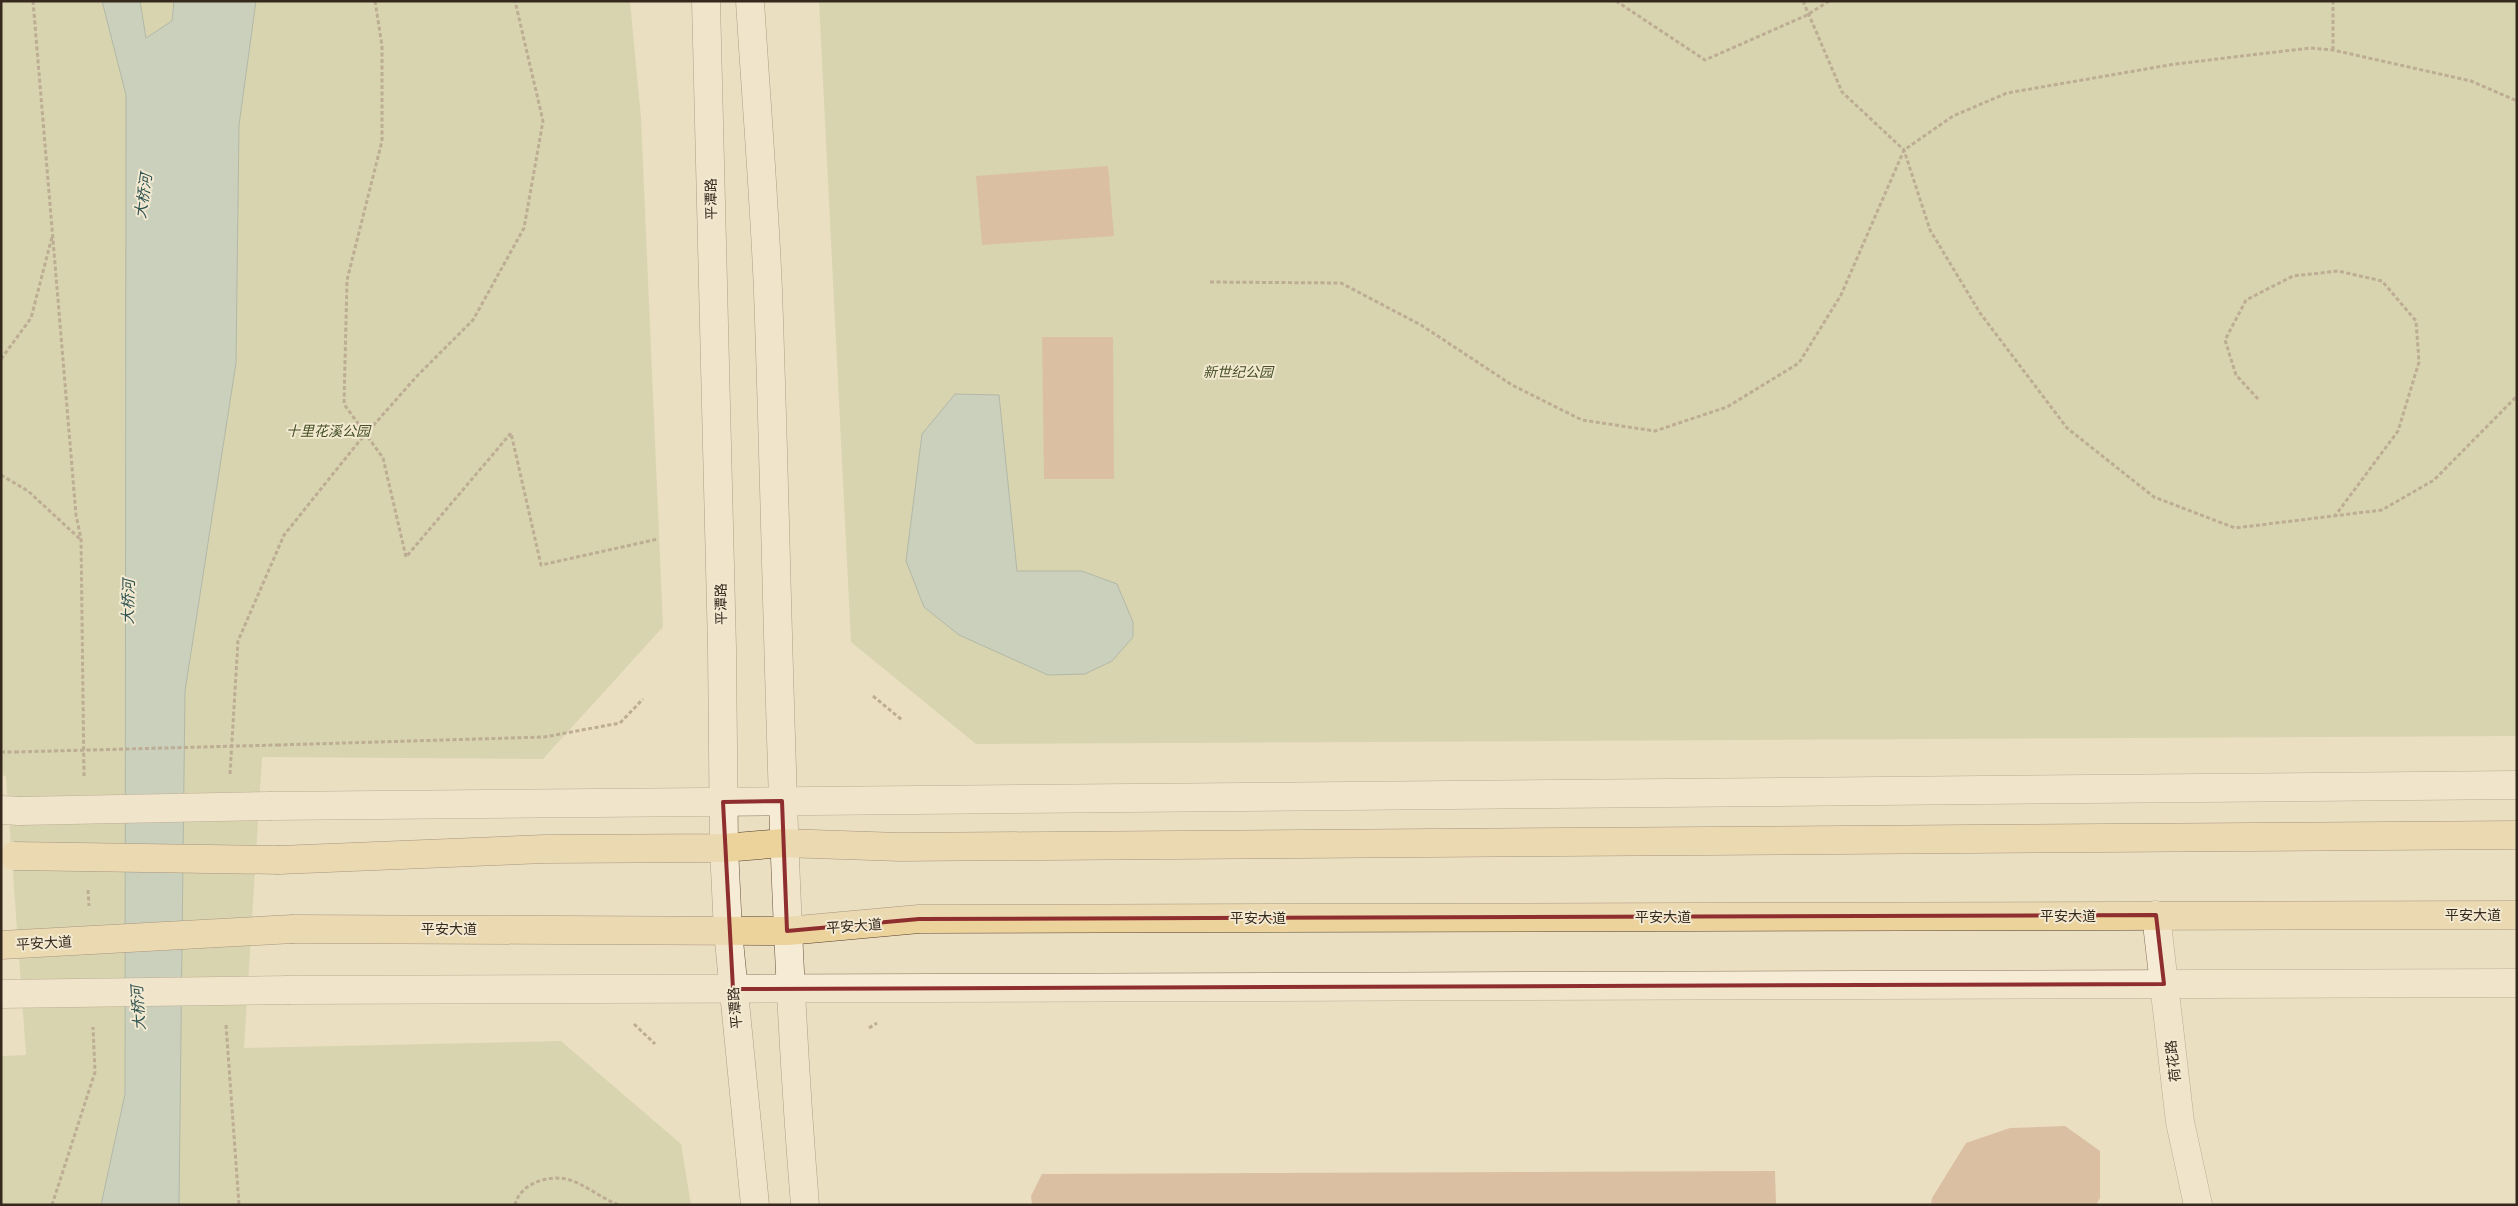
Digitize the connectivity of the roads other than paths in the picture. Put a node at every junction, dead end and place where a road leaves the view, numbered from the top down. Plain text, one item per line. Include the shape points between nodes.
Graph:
1 (706, 1) edge
2 (750, 1) edge
3 (2517, 784) edge
4 (782, 801) junction
5 (723, 802) junction
6 (11, 810) edge
7 (2517, 835) edge
8 (783, 843) junction
9 (724, 848) junction
10 (6, 855) edge
11 (2156, 915) junction
12 (2517, 916) edge
13 (728, 931) junction
14 (787, 931) junction
15 (1, 945) edge
16 (2164, 984) junction
17 (2517, 984) edge
18 (790, 988) junction
19 (733, 989) junction
20 (1, 994) edge
21 (755, 1205) edge
22 (805, 1205) edge
23 (2198, 1205) edge

1 - 5 street, 平潭路
2 - 4 street via 768,288
3 - 4 street
4 - 5 street
4 - 8 street
5 - 6 street, bridge
5 - 9 street, 平潭路
7 - 8 main road via 900,847
8 - 9 main road
8 - 14 street
9 - 10 main road, bridge via 545,849 280,860
9 - 13 street, 平潭路
11 - 12 main road, 平安大道
11 - 14 main road, 平安大道 via 919,919
11 - 16 street, 荷花路
13 - 14 main road, 平安大道
13 - 15 main road, 平安大道, bridge via 293,929
13 - 19 street, 平潭路
14 - 18 street
16 - 17 street
16 - 18 street
16 - 23 street, 荷花路 via 2180,1122
18 - 19 street
18 - 22 street
19 - 20 street, bridge
19 - 21 street, 平潭路

